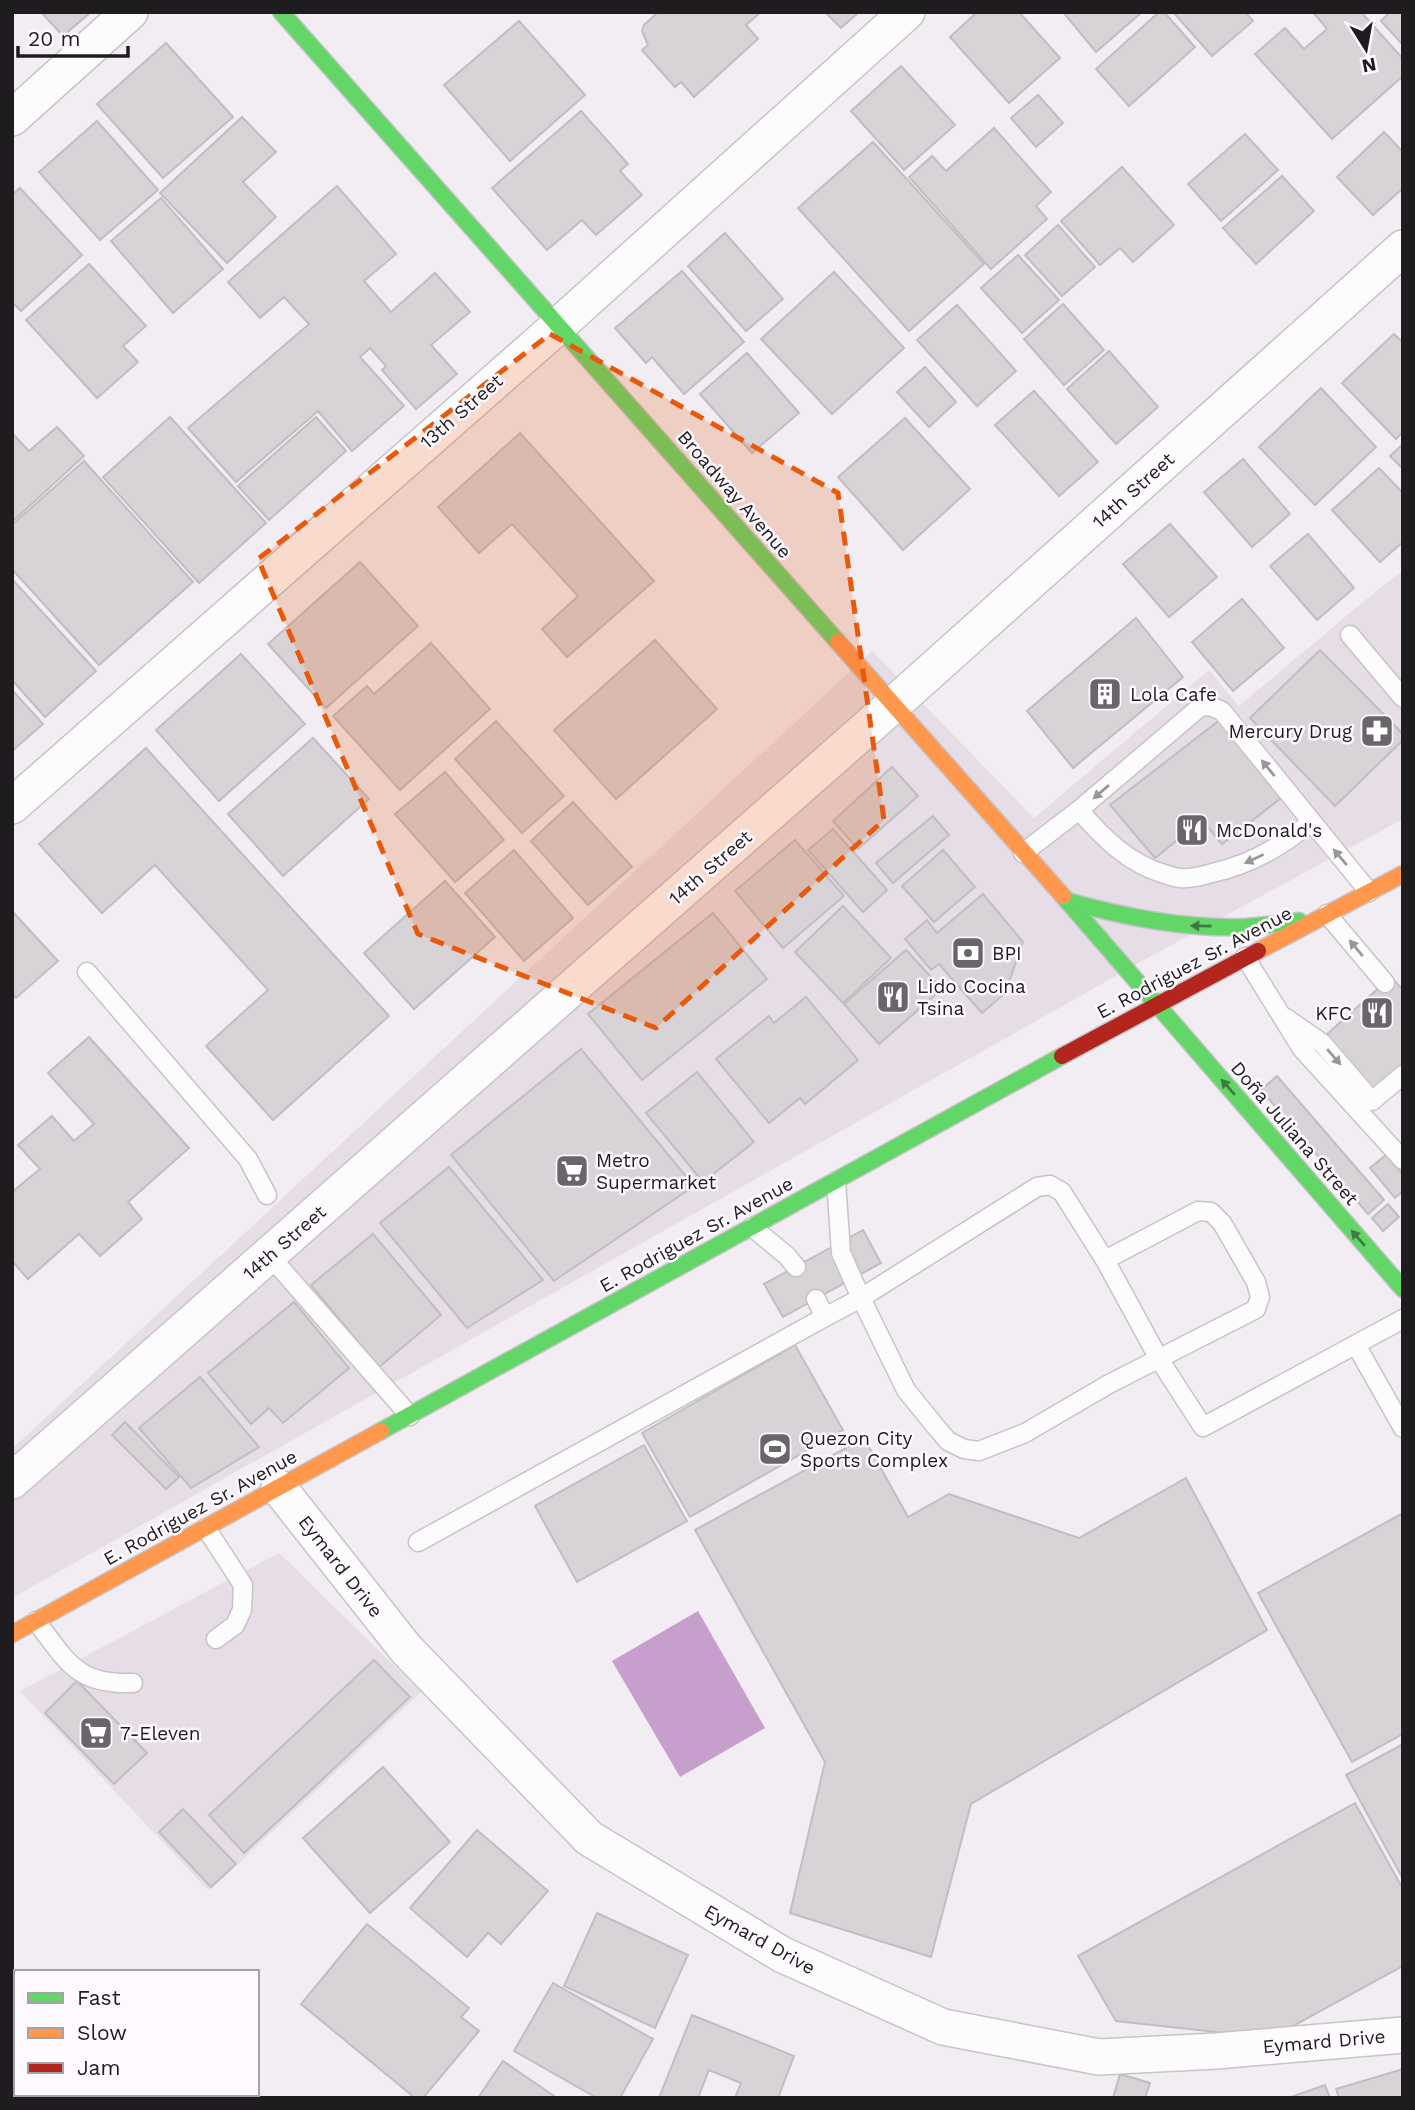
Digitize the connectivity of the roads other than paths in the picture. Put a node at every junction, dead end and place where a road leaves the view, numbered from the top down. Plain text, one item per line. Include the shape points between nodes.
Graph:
1 (130, 12) edge
2 (281, 12) edge
3 (907, 12) edge
4 (12, 118) edge
5 (1403, 248) edge
6 (558, 326) junction
7 (1350, 635) dead end
8 (1403, 698) edge
9 (893, 705) junction
10 (12, 806) edge
11 (1079, 810) junction
12 (1311, 821) junction
13 (1023, 853) junction
14 (1403, 874) edge
15 (1369, 892) junction
16 (1067, 901) junction
17 (1323, 916) junction
18 (1245, 957) junction
19 (87, 972) dead end
20 (1385, 983) dead end
21 (1157, 1004) junction
22 (1281, 1014) junction
23 (1403, 1075) edge
24 (1403, 1160) edge
25 (836, 1181) junction
26 (267, 1195) dead end
27 (752, 1227) junction
28 (269, 1255) junction
29 (1105, 1261) junction
30 (796, 1267) dead end
31 (1403, 1289) edge
32 (861, 1298) junction
33 (816, 1299) dead end
34 (825, 1317) junction
35 (1403, 1318) edge
36 (1356, 1345) junction
37 (1159, 1359) junction
38 (410, 1416) junction
39 (1403, 1428) edge
40 (12, 1481) edge
41 (279, 1488) junction
42 (206, 1528) junction
43 (418, 1542) dead end
44 (36, 1621) junction
45 (12, 1634) edge
46 (216, 1639) dead end
47 (133, 1683) dead end
48 (1403, 2035) edge

1 - 4 street
2 - 6 main road, Broadway Avenue
3 - 6 street, 13th Street
5 - 9 street, 14th Street
6 - 9 main road, Broadway Avenue
6 - 10 street, 13th Street
7 - 8 lane
9 - 13 main road, Broadway Avenue
9 - 28 street, 14th Street
12 -> 11 lane via 1292,838 1247,863 1178,878 1132,860
12 -> 11 lane via 1222,711 1210,706 1200,707
11 - 13 lane
15 -> 12 lane
13 - 16 main road, Broadway Avenue
14 - 15 main road, E. Rodriguez Sr. Avenue
15 - 17 main road, E. Rodriguez Sr. Avenue
17 -> 16 main road via 1246,927 1191,926 1141,920
16 - 21 main road, Broadway Avenue
17 - 18 main road, E. Rodriguez Sr. Avenue
20 -> 17 lane
18 - 21 main road, E. Rodriguez Sr. Avenue
18 - 22 lane
19 - 26 lane via 248,1159
21 - 25 main road, E. Rodriguez Sr. Avenue
31 -> 21 main road, Doña Juliana Street
22 -> 23 lane via 1322,1043 1372,1101
22 - 24 lane via 1303,1049
25 - 27 main road, E. Rodriguez Sr. Avenue
25 - 32 lane via 841,1253
27 - 30 lane
27 - 38 main road, E. Rodriguez Sr. Avenue
28 - 38 lane
28 - 40 street, 14th Street
29 - 32 lane via 1062,1192 1050,1185 1037,1187
29 - 37 lane
29 - 37 lane via 1198,1211 1211,1212 1256,1282 1260,1297 1256,1309
32 - 34 lane
32 - 37 lane via 906,1390 948,1441 964,1449 979,1451 1025,1433
33 - 34 lane
34 - 43 lane
35 - 36 lane
36 - 37 lane via 1203,1427
36 - 39 lane
38 - 41 main road, E. Rodriguez Sr. Avenue
41 - 42 main road, E. Rodriguez Sr. Avenue
41 - 48 street, Eymard Drive via 406,1649 589,1838 783,1955 943,2027 1099,2057
42 - 44 main road, E. Rodriguez Sr. Avenue
42 - 46 lane via 243,1585 242,1610 235,1625
44 - 45 main road, E. Rodriguez Sr. Avenue
44 - 47 lane via 78,1672 99,1681

